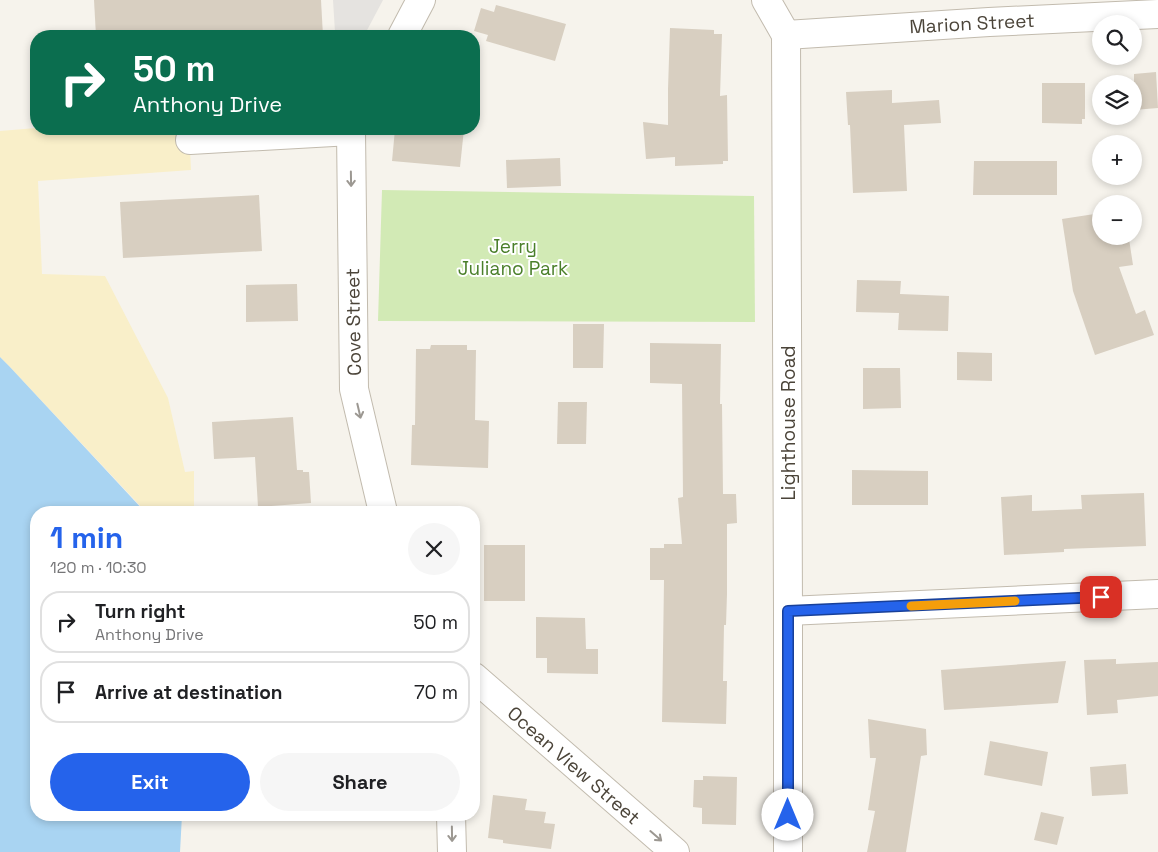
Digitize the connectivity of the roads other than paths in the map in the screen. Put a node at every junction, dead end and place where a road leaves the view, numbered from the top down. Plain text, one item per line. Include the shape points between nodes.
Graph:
1 (421, 0) edge
2 (766, 0) edge
3 (1158, 14) edge
4 (405, 30) edge
5 (786, 35) junction
6 (270, 135) edge
7 (351, 135) edge
8 (190, 140) dead end
9 (382, 506) edge
10 (1158, 594) edge
11 (788, 611) junction
12 (480, 682) edge
13 (452, 821) edge
14 (452, 852) edge
15 (674, 852) edge
16 (788, 852) edge

1 - 4 street
2 - 5 street, Lighthouse Road
3 - 5 street, Marion Street
5 - 11 street, Lighthouse Road
6 - 8 street
7 -> 9 street, Cove Street via 354,389
10 - 11 street
11 - 16 street, Lighthouse Road
12 -> 15 street, Ocean View Street
13 -> 14 street

